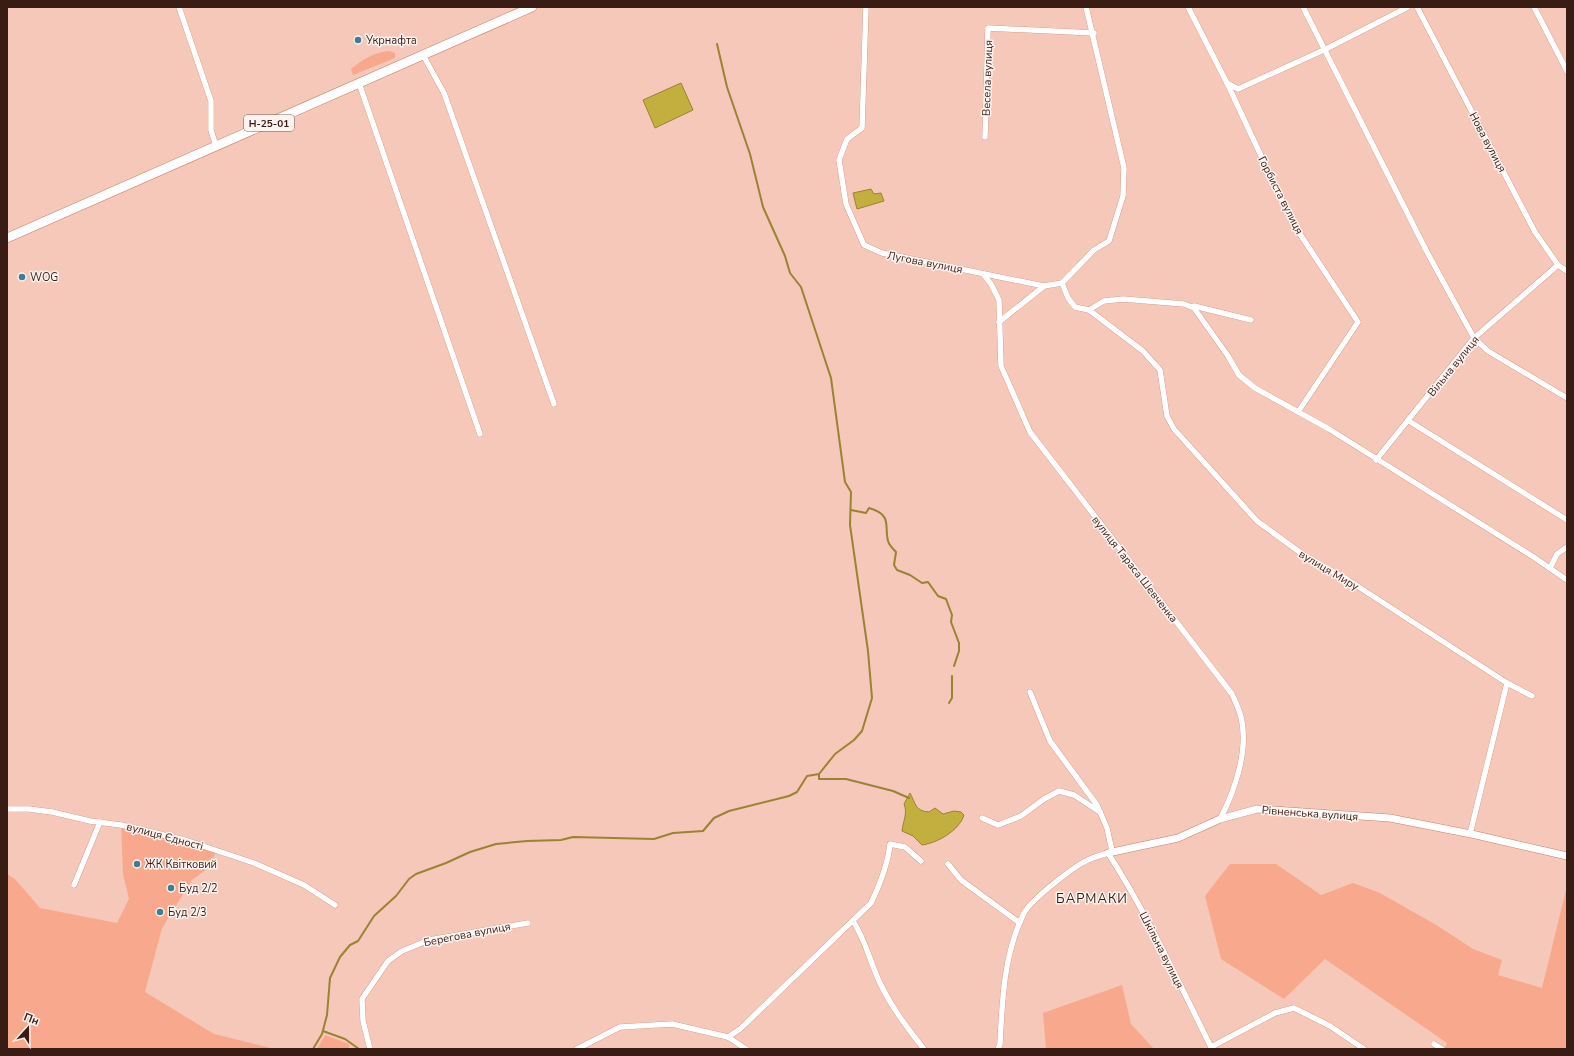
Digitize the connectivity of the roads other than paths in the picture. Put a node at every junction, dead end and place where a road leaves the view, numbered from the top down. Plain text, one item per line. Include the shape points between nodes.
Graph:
1 (179, 7) edge
2 (532, 7) edge
3 (866, 7) edge
4 (1086, 7) edge
5 (1188, 7) edge
6 (1303, 7) edge
7 (1408, 7) edge
8 (1417, 7) edge
9 (1534, 7) edge
10 (1094, 33) junction
11 (1326, 49) junction
12 (423, 55) junction
13 (1567, 71) edge
14 (359, 83) junction
15 (1227, 83) junction
16 (985, 137) dead end
17 (216, 146) junction
18 (7, 238) edge
19 (1558, 265) junction
20 (1567, 271) edge
21 (983, 274) junction
22 (1062, 283) junction
23 (1044, 286) junction
24 (1189, 305) junction
25 (1088, 310) junction
26 (1250, 320) dead end
27 (999, 322) junction
28 (1474, 338) junction
29 (1567, 398) edge
30 (554, 404) dead end
31 (1298, 412) junction
32 (1409, 421) junction
33 (480, 434) dead end
34 (1376, 460) junction
35 (1567, 520) edge
36 (1567, 547) edge
37 (1550, 568) junction
38 (1567, 580) edge
39 (1507, 683) junction
40 (1030, 692) dead end
41 (1532, 696) dead end
42 (7, 809) edge
43 (1100, 812) junction
44 (982, 818) dead end
45 (1220, 819) junction
46 (100, 822) junction
47 (1470, 834) junction
48 (1110, 852) junction
49 (1567, 856) edge
50 (921, 861) dead end
51 (948, 864) dead end
52 (74, 885) dead end
53 (335, 905) dead end
54 (853, 921) junction
55 (528, 923) dead end
56 (1020, 924) junction
57 (728, 1037) junction
58 (1434, 1044) dead end
59 (1000, 1047) edge
60 (1212, 1048) edge
61 (370, 1049) edge
62 (577, 1049) edge
63 (746, 1049) edge
64 (924, 1049) edge
65 (1364, 1049) edge
66 (1442, 1049) edge

1 - 17 street via 210,100 211,130
2 - 12 main road, Н-25-01
3 - 21 street, Лугова вулиця via 862,128 847,139 839,160 848,209 864,245 882,254
4 - 10 street
5 - 15 street, Горбиста вулиця
6 - 11 street
7 - 11 street
8 - 19 street, Нова вулиця via 1535,232
9 - 13 street
10 - 16 street, Весела вулиця via 988,28
10 - 22 street via 1124,168 1123,196 1109,241 1094,250
11 - 15 street via 1238,89
11 - 28 street via 1427,252
12 - 14 main road, Н-25-01
12 - 30 street via 444,93
14 - 17 main road, Н-25-01
14 - 33 street
15 - 31 street, Горбиста вулиця via 1292,222 1358,322
17 - 18 main road, Н-25-01
19 - 20 street, Нова вулиця
19 - 28 street, Вільна вулиця
21 - 23 street, Лугова вулиця
21 - 27 street, вулиця Тараса Шевченка via 999,300
22 - 23 street
22 - 25 street, вулиця Миру via 1075,307
23 - 27 street
24 - 25 street via 1123,299 1104,301
24 - 26 street
24 - 31 street via 1199,313 1239,375 1255,388
25 - 39 street, вулиця Миру via 1144,351 1160,370 1167,416 1174,429 1257,521 1305,556 1348,580
27 - 45 street, вулиця Тараса Шевченка via 1001,366 1030,432 1232,694 1241,718 1243,740 1237,782 1232,798
28 - 29 street via 1488,351
28 - 32 street, Вільна вулиця
31 - 34 street
32 - 34 street, Вільна вулиця
32 - 35 street
34 - 37 street
36 - 37 street via 1557,554
37 - 38 street
39 - 41 street, вулиця Миру
39 - 47 street
40 - 43 street via 1050,741
42 - 46 street, вулиця Єдності via 29,809
43 - 44 street via 1074,794 1059,791 1021,816 998,826
43 - 48 street via 1107,828
45 - 47 street, Рівненська вулиця via 1257,809 1390,818
45 - 48 street, Рівненська вулиця via 1178,838
46 - 52 street
46 - 53 street, вулиця Єдності via 185,840 254,863 304,885
47 - 49 street, Рівненська вулиця
48 - 56 street, Рівненська вулиця via 1087,860 1050,887 1025,911
48 - 60 street, Шкільна вулиця
50 - 54 street via 905,847 890,844 889,858 882,880 871,903
51 - 56 street via 961,880
54 - 57 street via 740,1029
54 - 64 street via 863,936 879,982 894,1010
55 - 61 street, Берегова вулиця via 429,940 402,950 388,961 362,999 363,1021
56 - 59 street, Рівненська вулиця via 1002,992
57 - 62 street via 672,1024 620,1027
57 - 63 street
58 - 66 street
60 - 65 street via 1275,1013 1294,1008 1330,1026

